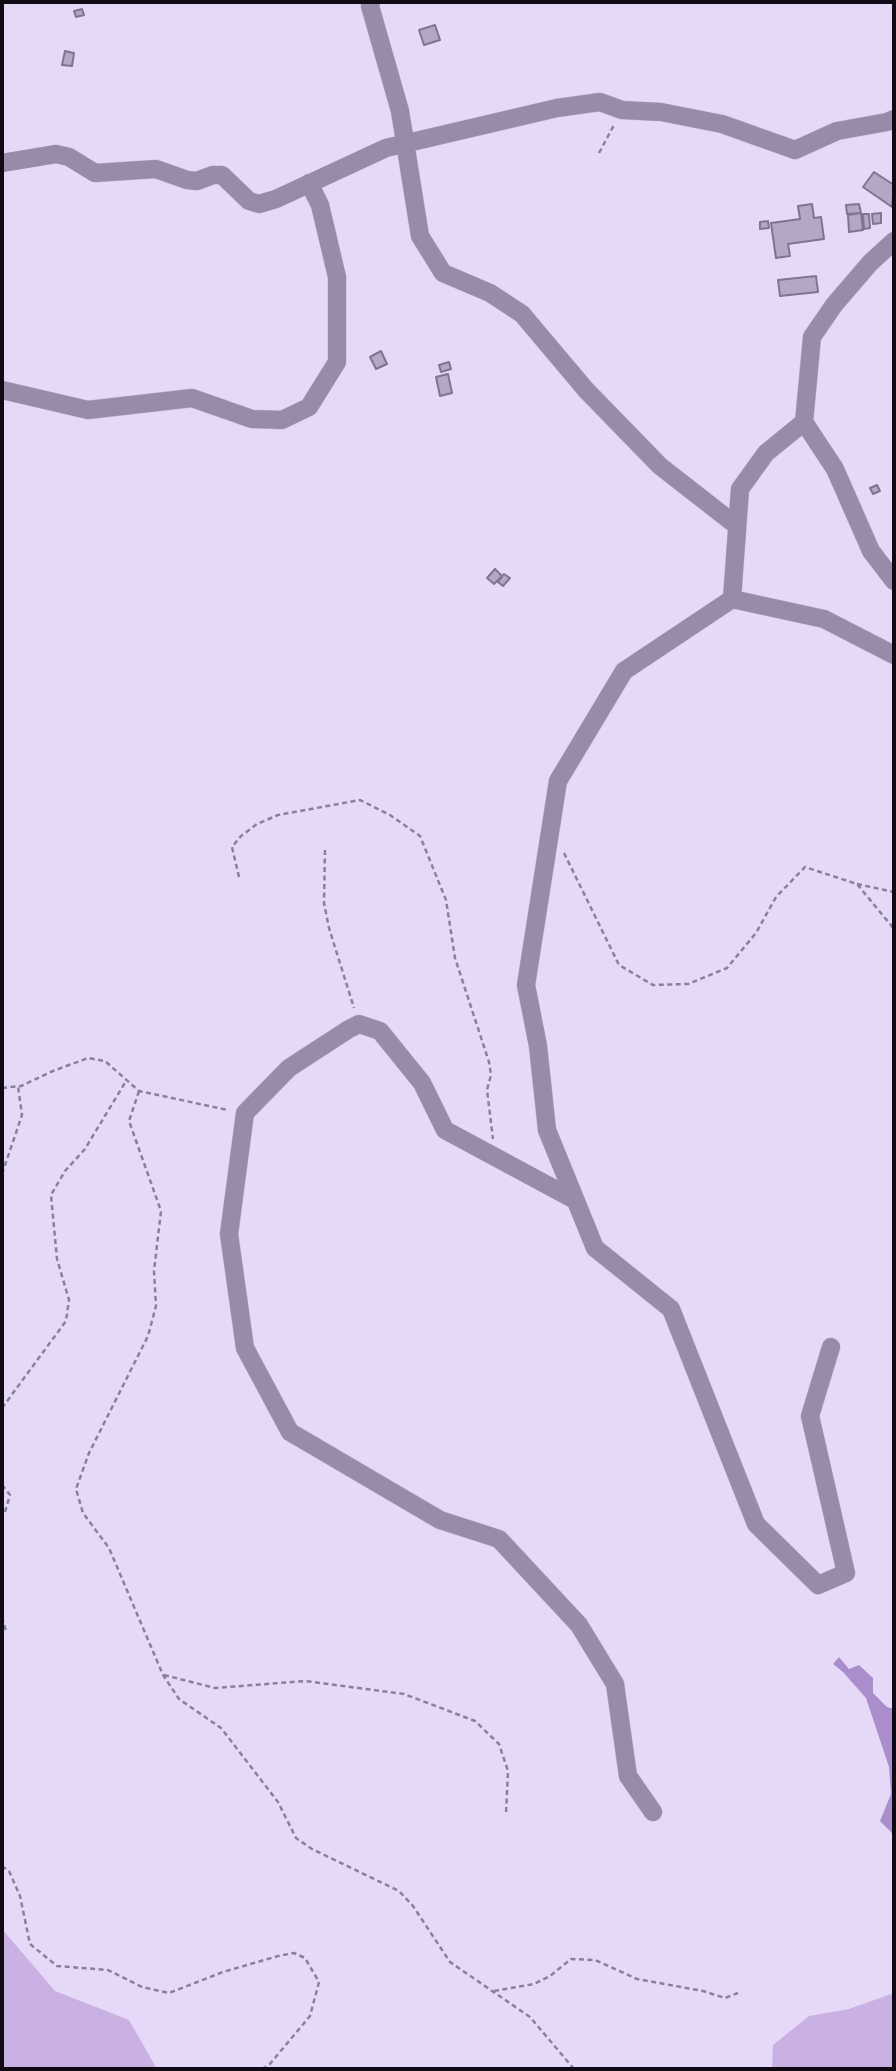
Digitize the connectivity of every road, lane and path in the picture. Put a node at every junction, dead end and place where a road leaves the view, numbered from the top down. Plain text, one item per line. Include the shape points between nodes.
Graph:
1 (371, 2) edge
2 (622, 110) junction
3 (894, 119) edge
4 (407, 143) junction
5 (599, 153) dead end
6 (2, 163) edge
7 (309, 183) junction
8 (894, 241) edge
9 (2, 390) edge
10 (804, 422) junction
11 (737, 526) junction
12 (894, 580) edge
13 (732, 599) junction
14 (894, 655) edge
15 (552, 829) junction
16 (325, 850) dead end
17 (239, 877) dead end
18 (857, 884) junction
19 (894, 892) edge
20 (894, 929) edge
21 (359, 1024) junction
22 (126, 1081) junction
23 (18, 1086) junction
24 (2, 1088) edge
25 (138, 1091) junction
26 (245, 1113) junction
27 (494, 1156) junction
28 (2, 1174) edge
29 (575, 1200) junction
30 (831, 1347) dead end
31 (2, 1408) edge
32 (2, 1485) edge
33 (2, 1515) edge
34 (2, 1617) edge
35 (6, 1632) dead end
36 (163, 1675) junction
37 (653, 1812) dead end
38 (506, 1814) dead end
39 (2, 1866) edge
40 (494, 1991) junction
41 (738, 1993) dead end
42 (262, 2069) edge
43 (574, 2069) edge

1 - 4 street
2 - 3 street via 662,112 722,124 795,150 837,131
2 - 4 street via 600,102 558,108
2 - 5 path
4 - 7 street
4 - 11 street via 419,236 443,273 490,293 522,314 586,390 660,466
6 - 7 street via 56,154 95,173 156,169 197,181 222,175 249,201 259,204
7 - 9 street via 320,205 337,277 337,362 309,407 282,420 252,419 192,398 88,410
8 - 10 street via 834,305 812,337
10 - 11 street via 766,453 740,489
10 - 12 street via 835,469 871,551
11 - 13 street
13 - 14 street via 824,619
13 - 15 street via 624,671 558,781
15 - 18 path via 619,965 653,985 688,984 727,968 776,897 805,867
15 - 29 street via 526,985 547,1130
16 - 21 path via 324,903
17 - 27 path via 232,847 257,824 278,815 360,800 419,836 446,900 455,958 489,1062
18 - 19 path
18 - 20 path
21 - 26 street via 289,1068
21 - 27 street via 380,1031 422,1083 445,1130
22 - 23 path via 105,1060 88,1058
22 - 25 path
22 - 31 path via 51,1195 57,1259 69,1300 66,1321
23 - 24 path
23 - 28 path via 22,1115
25 - 26 path
25 - 36 path via 129,1121 161,1211 154,1271 156,1306 148,1336 89,1452 76,1489 83,1513 109,1548
26 - 37 street via 229,1234 245,1348 290,1432 440,1520 499,1539 579,1625 615,1684 628,1776
27 - 29 street
29 - 30 street via 595,1248 671,1309 756,1524 818,1585 846,1573 810,1416
32 - 33 path via 10,1495
34 - 35 path
36 - 38 path via 215,1688 305,1681 404,1694 475,1721 499,1744 508,1771
36 - 40 path via 179,1699 221,1728 278,1802 296,1838 399,1891 450,1962
39 - 42 path via 20,1896 30,1944 57,1966 108,1970 142,1987 169,1993 278,1956 294,1953 306,1958 318,1982 310,2017
40 - 41 path via 534,1983 571,1959 595,1960 637,1979 725,1998
40 - 43 path via 530,2017

